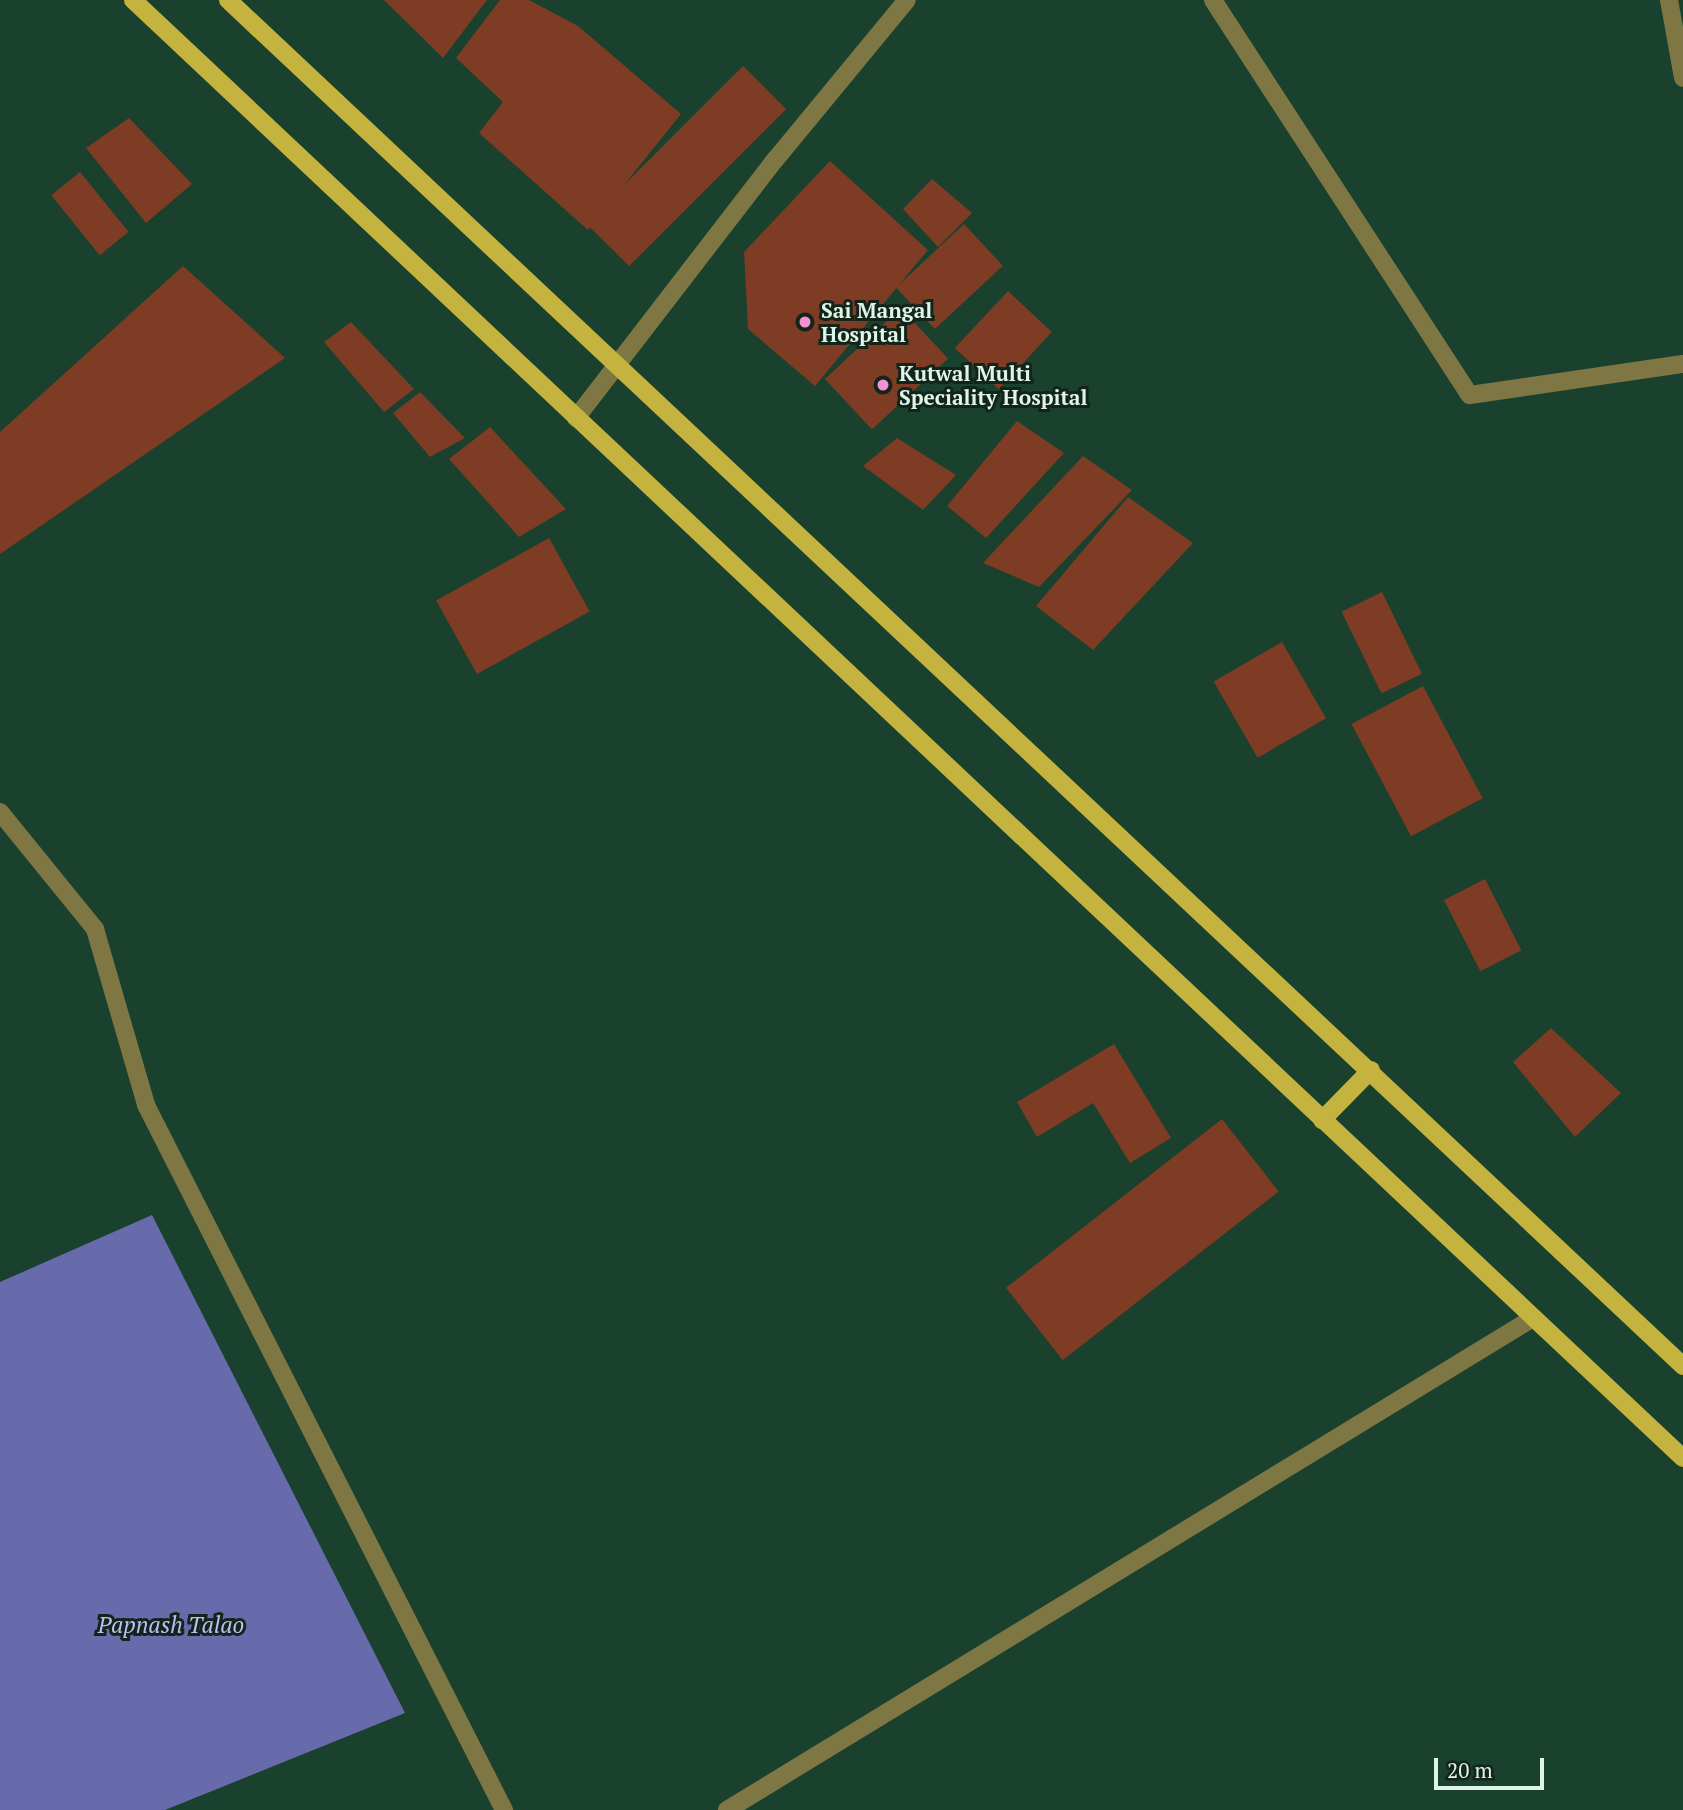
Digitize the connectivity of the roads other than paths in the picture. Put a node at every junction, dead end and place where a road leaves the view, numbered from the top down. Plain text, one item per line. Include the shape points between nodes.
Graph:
1 (133, 0) edge
2 (228, 0) edge
3 (907, 0) edge
4 (1213, 0) edge
5 (1669, 0) edge
6 (1683, 78) edge
7 (615, 364) junction
8 (1683, 364) edge
9 (576, 418) junction
10 (0, 812) edge
11 (1371, 1070) junction
12 (1322, 1120) junction
13 (1533, 1318) junction
14 (1683, 1366) edge
15 (1683, 1458) edge
16 (504, 1810) edge
17 (727, 1810) edge

1 - 9 main road
2 - 7 main road
3 - 7 street
4 - 8 street via 1470,395
5 - 6 street
7 - 9 street
7 - 11 main road
9 - 12 main road
10 - 16 street via 95,929 146,1105
11 - 12 main road
11 - 14 main road
12 - 13 main road
13 - 15 main road
13 - 17 street

